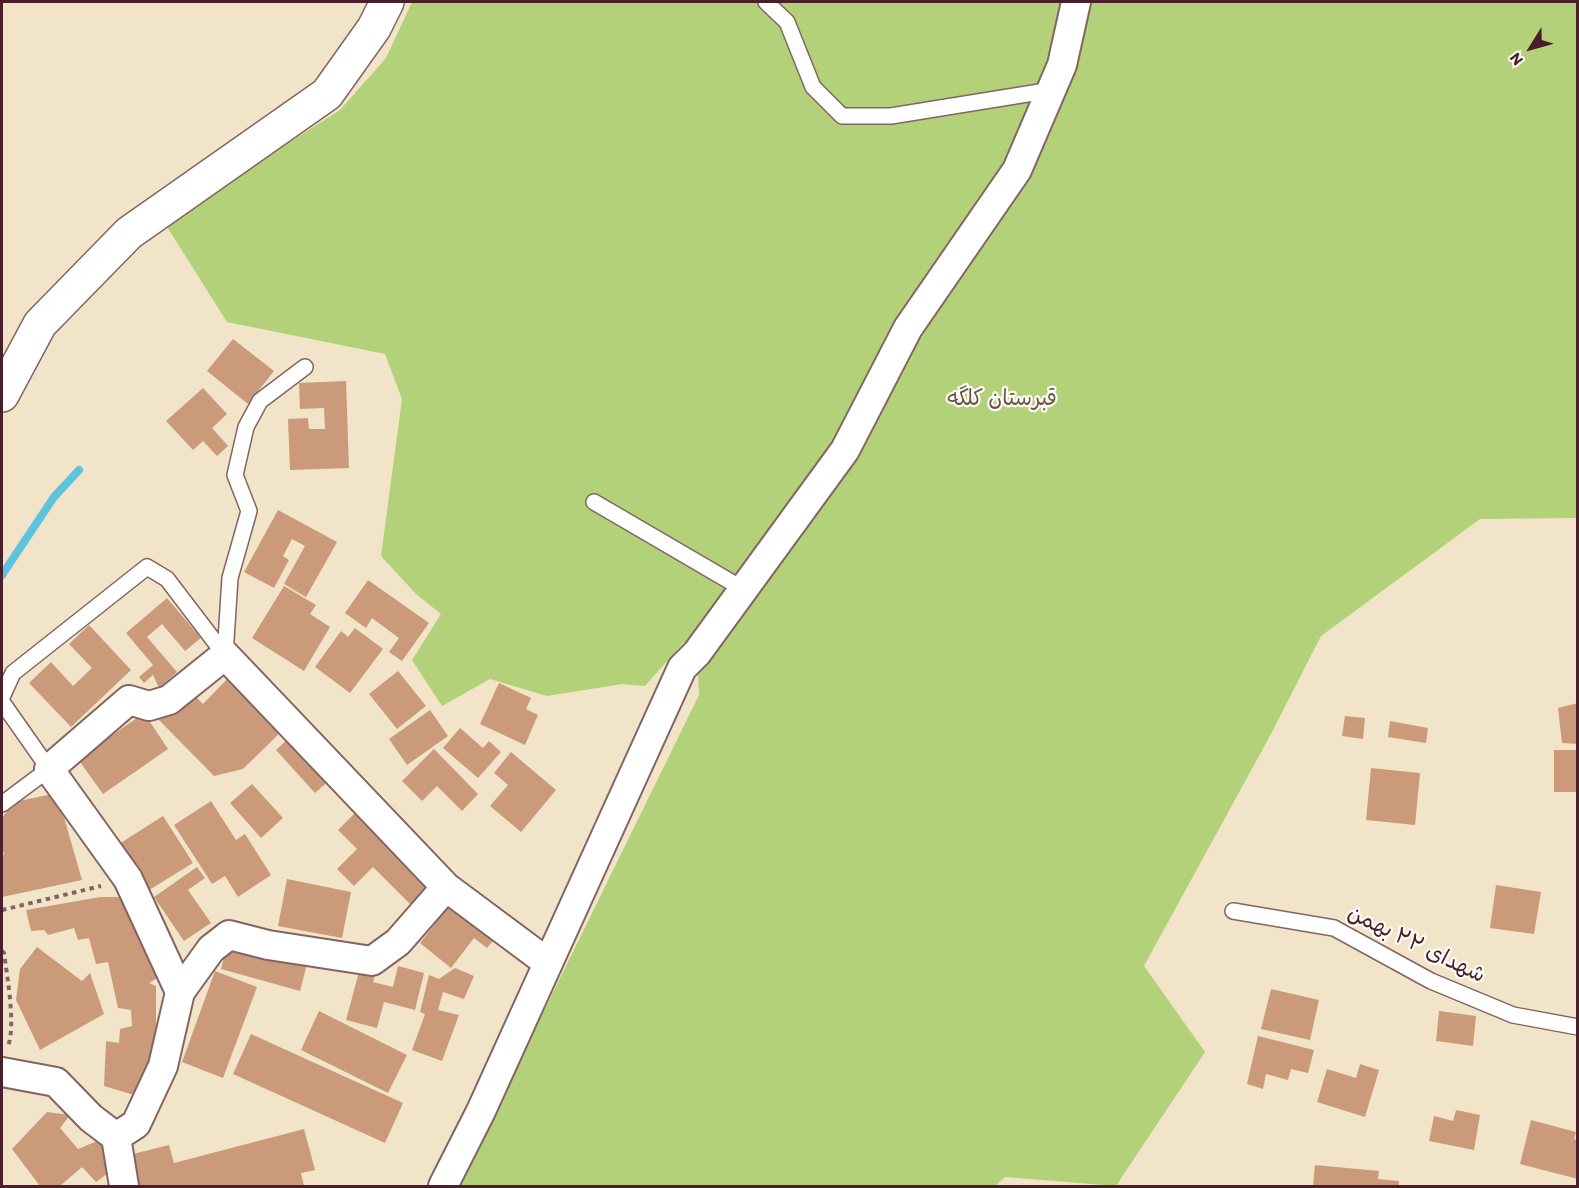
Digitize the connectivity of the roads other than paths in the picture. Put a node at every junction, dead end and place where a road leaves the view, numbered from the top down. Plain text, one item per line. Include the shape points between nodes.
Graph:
1 (387, 2) edge
2 (766, 2) edge
3 (1076, 2) edge
4 (1052, 90) junction
5 (305, 367) dead end
6 (2, 394) edge
7 (594, 502) dead end
8 (743, 589) junction
9 (225, 655) junction
10 (2, 697) edge
11 (2, 702) edge
12 (49, 769) junction
13 (2, 804) edge
14 (446, 887) junction
15 (1233, 911) dead end
16 (548, 963) junction
17 (180, 992) junction
18 (1578, 1027) edge
19 (4, 1061) edge
20 (116, 1137) junction
21 (124, 1186) edge
22 (443, 1186) edge

1 - 6 street via 374,28 327,94 129,233 40,324
2 - 4 lane via 787,22 813,87 842,116 891,116
3 - 4 street via 1062,65
4 - 8 street via 1017,170 908,328 845,450
5 - 9 lane via 260,401 246,427 235,475 249,511 230,578
7 - 8 lane
8 - 16 street via 682,668
9 - 10 lane via 167,579 147,567 13,673
9 - 12 street via 169,700 149,706 129,700
9 - 14 street
11 - 12 lane
12 - 13 lane
12 - 17 street via 128,879
14 - 16 street
14 - 17 street via 398,942 372,962 229,935 211,949
15 - 18 lane, شهدای ۲۲ بهمن via 1334,928 1431,981 1513,1015
16 - 22 street
17 - 20 street via 163,1066 136,1124
19 - 20 street via 56,1082
20 - 21 street

